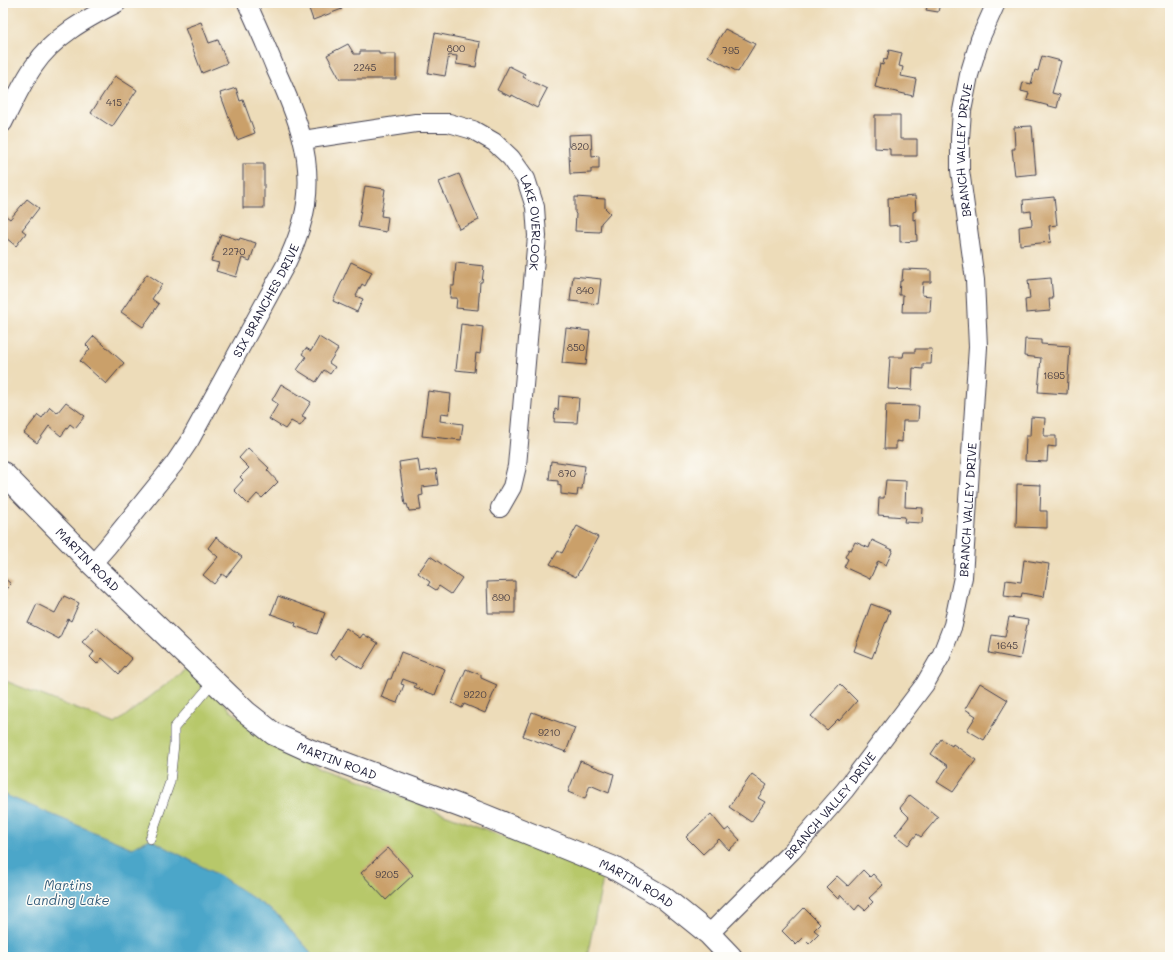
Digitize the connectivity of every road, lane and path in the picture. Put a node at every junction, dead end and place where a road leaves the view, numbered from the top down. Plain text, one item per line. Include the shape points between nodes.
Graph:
1 (117, 3) edge
2 (247, 3) edge
3 (996, 3) edge
4 (3, 123) edge
5 (303, 140) junction
6 (3, 473) edge
7 (500, 508) dead end
8 (92, 564) junction
9 (214, 681) junction
10 (150, 839) dead end
11 (709, 934) junction
12 (730, 957) edge

1 - 4 street via 70,29 51,46 34,66
2 - 5 street, SIX BRANCHES DRIVE via 293,107
3 - 11 street, BRANCH VALLEY DRIVE via 980,39 969,74 960,138 960,170 975,280 978,347 963,577 953,625 926,684 845,790 792,851
5 - 7 street, LAKE OVERLOOK via 416,123 449,123 473,130 494,142 511,158 526,179 535,207 537,236 517,466 512,487
5 - 8 street, SIX BRANCHES DRIVE via 307,172 306,204 299,235 286,264 190,440 174,464
6 - 8 street, MARTIN ROAD
8 - 9 street, MARTIN ROAD
9 - 10 lane via 174,728 170,782
9 - 11 street, MARTIN ROAD via 246,712 274,734 309,750 476,812 612,867 663,897
11 - 12 street, MARTIN ROAD

